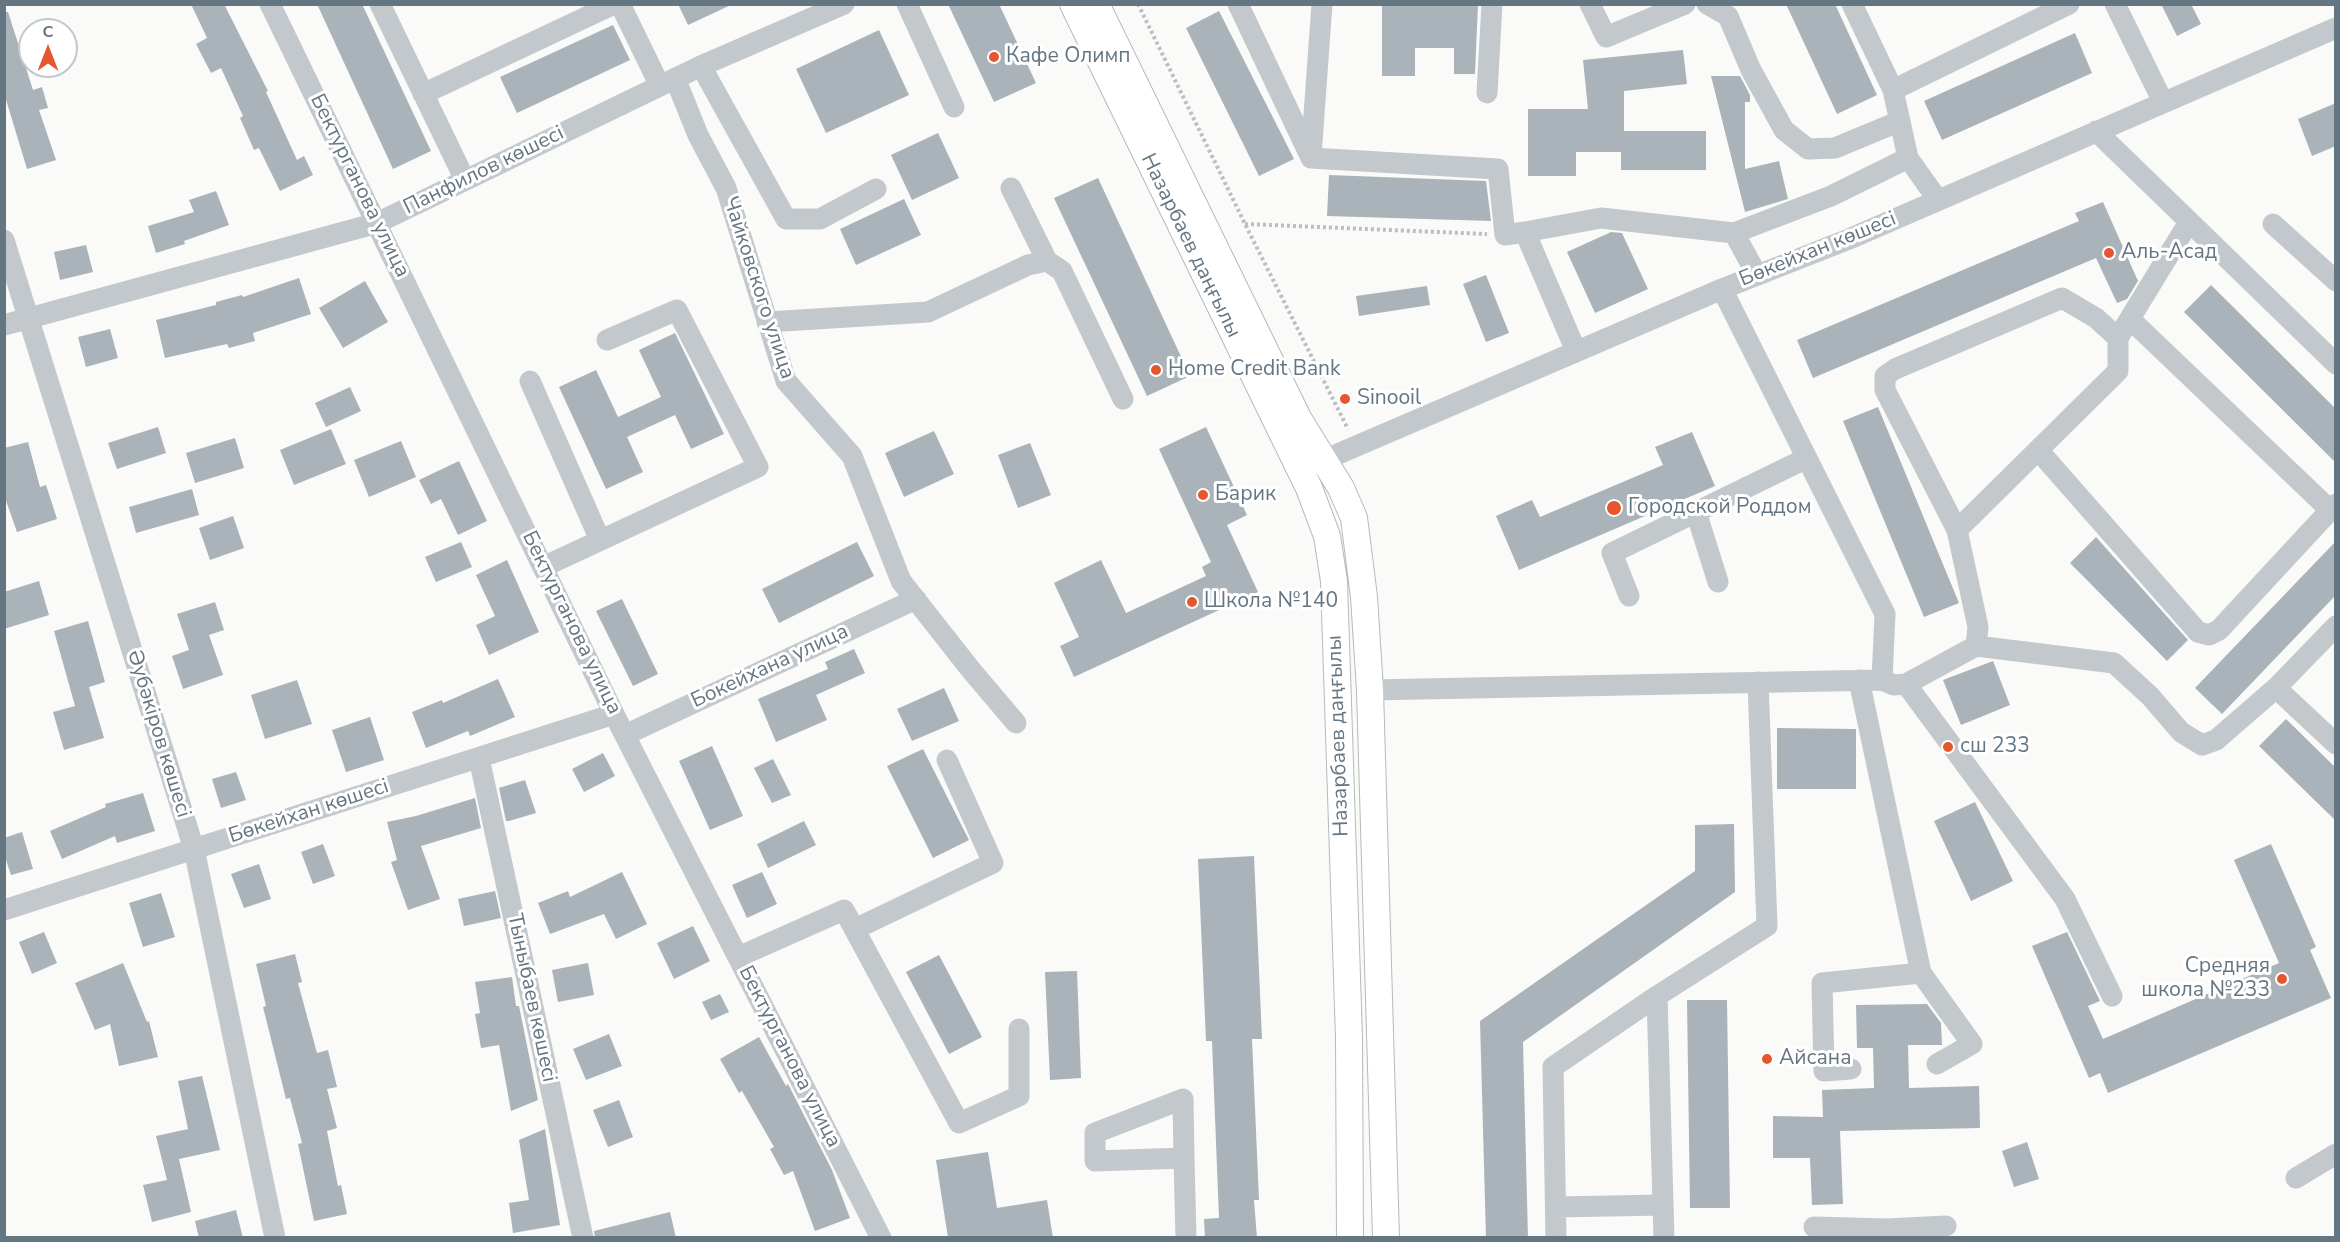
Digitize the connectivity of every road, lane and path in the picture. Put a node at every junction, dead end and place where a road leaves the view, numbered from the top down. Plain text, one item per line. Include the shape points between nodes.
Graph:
1 (270, 4) edge
2 (380, 4) edge
3 (614, 4) edge
4 (620, 4) edge
5 (844, 4) edge
6 (908, 4) edge
7 (1073, 4) edge
8 (1096, 4) edge
9 (1138, 4) edge
10 (1238, 4) edge
11 (1322, 4) edge
12 (1492, 4) edge
13 (1590, 4) edge
14 (1685, 4) edge
15 (1707, 4) edge
16 (1852, 4) edge
17 (2069, 4) edge
18 (2115, 4) edge
19 (2336, 28) edge
20 (701, 66) junction
21 (668, 82) junction
22 (1893, 90) junction
23 (1487, 93) dead end
24 (423, 94) junction
25 (2163, 102) junction
26 (954, 107) dead end
27 (1900, 121) junction
28 (2096, 131) junction
29 (1311, 158) junction
30 (1908, 158) junction
31 (465, 180) junction
32 (1011, 188) dead end
33 (876, 189) dead end
34 (1938, 200) junction
35 (2189, 222) junction
36 (377, 223) junction
37 (1245, 224) junction
38 (2273, 224) dead end
39 (1515, 233) junction
40 (1734, 233) junction
41 (4, 240) edge
42 (1047, 261) junction
43 (1757, 275) junction
44 (2336, 281) edge
45 (1722, 289) junction
46 (28, 319) junction
47 (2130, 319) junction
48 (767, 322) junction
49 (4, 325) edge
50 (2118, 338) junction
51 (607, 340) dead end
52 (1576, 351) junction
53 (2336, 364) edge
54 (530, 381) dead end
55 (1123, 399) dead end
56 (1357, 446) junction
57 (2038, 450) junction
58 (1807, 458) junction
59 (1324, 460) junction
60 (1300, 471) junction
61 (2332, 507) edge
62 (1696, 512) junction
63 (1957, 530) junction
64 (600, 540) junction
65 (543, 567) junction
66 (1718, 582) dead end
67 (1629, 596) dead end
68 (915, 599) junction
69 (2336, 626) edge
70 (1976, 646) junction
71 (1859, 680) junction
72 (1881, 680) junction
73 (1758, 682) junction
74 (1906, 684) junction
75 (2276, 688) junction
76 (1370, 690) junction
77 (614, 714) junction
78 (1016, 723) dead end
79 (625, 735) junction
80 (2336, 744) edge
81 (479, 758) junction
82 (947, 760) dead end
83 (194, 849) junction
84 (4, 910) edge
85 (855, 929) junction
86 (738, 957) junction
87 (1921, 973) junction
88 (1657, 996) junction
89 (2112, 996) dead end
90 (1019, 1029) dead end
91 (1937, 1064) dead end
92 (1851, 1069) dead end
93 (2336, 1154) edge
94 (1184, 1158) junction
95 (2296, 1178) dead end
96 (1663, 1205) junction
97 (1556, 1207) junction
98 (1946, 1226) dead end
99 (1814, 1227) dead end
100 (1888, 1233) edge
101 (275, 1238) edge
102 (583, 1238) edge
103 (881, 1238) edge
104 (1186, 1238) edge
105 (1350, 1238) edge
106 (1386, 1238) edge
107 (1556, 1238) edge
108 (1664, 1238) edge

1 - 36 street, Бектурганова улица
2 - 24 street
3 - 24 street
4 - 21 street, Чайковского улица
5 - 20 street, Панфилов көшесі
6 - 26 street
7 - 60 main road, Назарбаев даңғылы
8 - 59 main road, Назарбаев даңғылы via 1298,418
9 - 37 path
10 - 29 street
11 - 29 street
12 - 23 street
13 - 14 street via 1606,37
15 - 27 street via 1728,16 1751,70 1784,130 1808,149 1835,148
16 - 22 street
17 - 22 street
18 - 25 street
19 - 25 street, Бөкейхан көшесі
20 - 21 street, Панфилов көшесі
20 - 33 street via 786,219 819,219
21 - 31 street, Панфилов көшесі
21 - 48 street, Чайковского улица via 726,188
22 - 27 street
24 - 31 street
25 - 28 street, Бөкейхан көшесі
27 - 30 street
28 - 34 street, Бөкейхан көшесі
28 - 35 street
29 - 39 street via 1498,169
30 - 34 street
30 - 40 street via 1831,196
31 - 36 street, Панфилов көшесі
32 - 42 street
34 - 43 street, Бөкейхан көшесі
35 - 47 street
35 - 53 street
36 - 46 street, Панфилов көшесі
36 - 65 street, Бектурганова улица
37 - 39 path
37 - 56 path
38 - 44 street
39 - 40 street via 1600,218
39 - 52 street
40 - 43 street
41 - 46 street, Әубәкіров көшесі
42 - 48 street via 1028,265 928,312
42 - 55 street via 1062,271
43 - 45 street, Бөкейхан көшесі
45 - 52 street, Бөкейхан көшесі
45 - 58 street
46 - 49 street, Панфилов көшесі
46 - 83 street, Әубәкіров көшесі
47 - 50 street
47 - 61 street
48 - 68 street, Чайковского улица via 786,381 852,456 901,581
50 - 57 street via 2118,371
50 - 63 street via 2096,318 2062,298 1885,376 1885,390
51 - 64 street via 677,310 758,467
52 - 56 street, Бөкейхан көшесі
54 - 64 street
56 - 59 street, Бөкейхан көшесі
57 - 61 street via 2199,632 2209,635 2219,630
57 - 63 street
58 - 62 street
58 - 72 street via 1885,614
59 - 60 street, Бөкейхан көшесі
59 - 76 main road, Назарбаев даңғылы via 1354,518 1365,597
60 - 105 main road, Назарбаев даңғылы via 1323,524 1334,581 1349,1038
62 - 66 street
62 - 67 street via 1612,553
63 - 70 street via 1978,627
64 - 65 street
65 - 77 street, Бектурганова улица
68 - 78 street, Чайковского улица
68 - 79 street, Бокейхана улица
69 - 75 street
70 - 74 street
70 - 75 street via 2114,663 2181,732 2202,745 2216,740
71 - 72 street
71 - 73 street
71 - 87 street
72 - 74 street
73 - 76 street
73 - 88 street via 1767,926
74 - 89 street via 2065,899
75 - 80 street
76 - 106 main road, Назарбаев даңғылы
77 - 79 street, Бектурганова улица
77 - 81 street, Бөкейхан көшесі
79 - 86 street, Бектурганова улица
81 - 83 street, Бөкейхан көшесі
81 - 102 street, Тыныбаев көшесі
82 - 85 street via 993,863
83 - 84 street, Бөкейхан көшесі
83 - 101 street, Әубәкіров көшесі
85 - 86 street via 844,910
85 - 90 street via 959,1123 1019,1096
86 - 103 street, Бектурганова улица
87 - 91 street via 1972,1044
87 - 92 street via 1822,983 1824,1071
88 - 96 street
88 - 97 street via 1553,1067
93 - 95 street
94 - 94 street via 1183,1099 1095,1132 1095,1161
94 - 104 street
96 - 97 street
96 - 108 street
97 - 107 street
98 - 100 street
99 - 100 street

